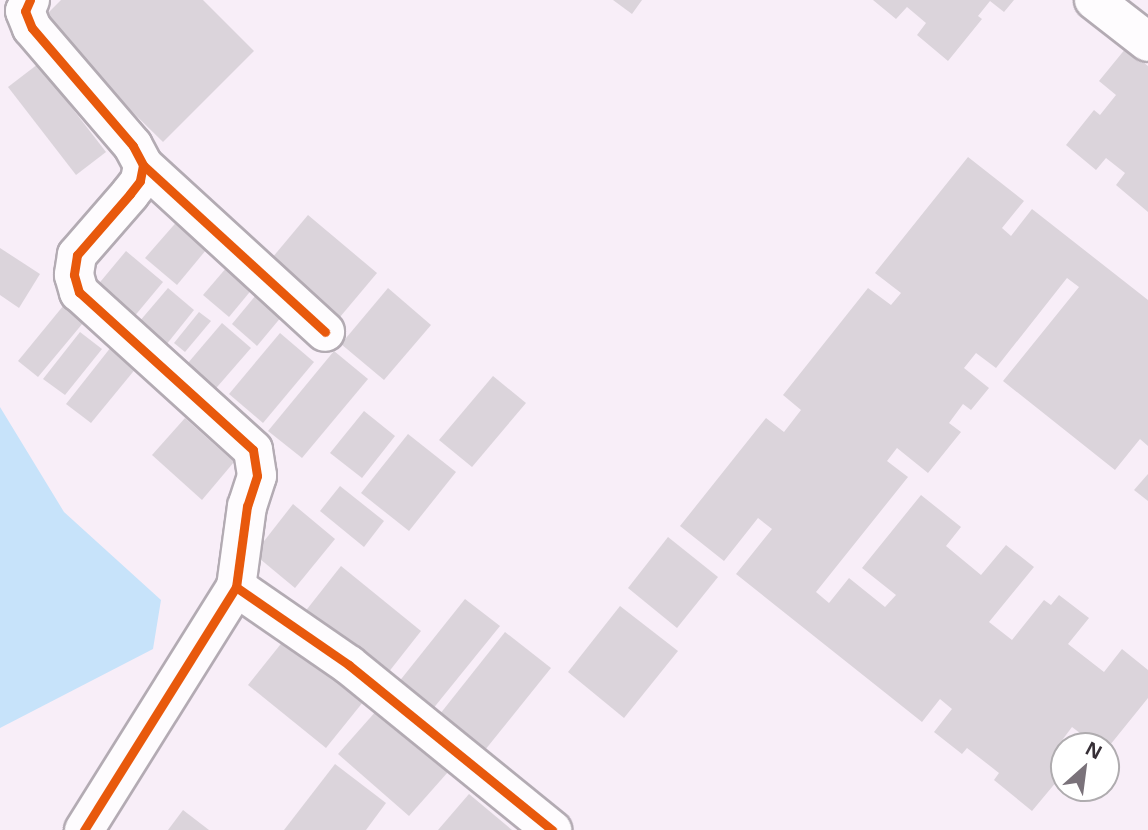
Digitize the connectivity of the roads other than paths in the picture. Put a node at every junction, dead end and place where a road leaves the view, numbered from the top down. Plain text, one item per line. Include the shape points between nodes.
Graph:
1 (30, 0) edge
2 (1094, 0) edge
3 (1148, 43) edge
4 (144, 166) junction
5 (326, 332) dead end
6 (236, 587) junction
7 (85, 830) edge
8 (552, 830) edge

1 - 4 street via 25,11 32,28 133,146
2 - 3 street
4 - 5 street
4 - 6 street via 140,181 77,255 74,275 79,292 253,450 257,476 247,506
6 - 7 street
6 - 8 street via 349,665

